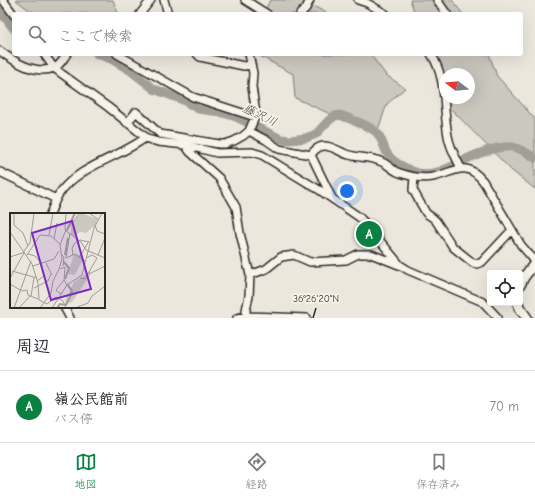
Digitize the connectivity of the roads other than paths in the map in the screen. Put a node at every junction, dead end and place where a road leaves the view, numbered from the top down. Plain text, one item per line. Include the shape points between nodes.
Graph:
1 (3, 0) edge
2 (151, 0) edge
3 (164, 0) edge
4 (245, 0) edge
5 (310, 0) edge
6 (358, 0) edge
7 (437, 0) edge
8 (12, 12) edge
9 (142, 12) edge
10 (167, 12) edge
11 (264, 12) edge
12 (302, 12) edge
13 (382, 12) edge
14 (446, 12) edge
15 (0, 51) edge
16 (45, 56) edge
17 (65, 56) edge
18 (121, 56) edge
19 (199, 56) edge
20 (249, 56) edge
21 (432, 56) edge
22 (52, 65) junction
23 (251, 65) junction
24 (255, 118) junction
25 (128, 123) junction
26 (249, 130) junction
27 (146, 138) junction
28 (185, 146) junction
29 (311, 155) junction
30 (461, 168) junction
31 (0, 172) edge
32 (414, 177) junction
33 (332, 198) junction
34 (56, 199) junction
35 (50, 213) edge
36 (512, 230) junction
37 (535, 262) edge
38 (400, 265) junction
39 (250, 275) junction
40 (523, 279) edge
41 (519, 306) edge
42 (65, 308) edge
43 (246, 317) edge
44 (70, 318) edge
45 (237, 318) edge
46 (307, 318) edge
47 (498, 318) edge
48 (527, 318) edge

1 - 8 street
2 - 9 street
3 - 10 street
4 - 11 street
5 - 12 street
6 - 13 street
7 - 14 street
15 - 22 street via 23,65 38,70
16 - 22 street
17 - 22 street
18 - 24 street via 193,97
19 - 23 street via 244,66
20 - 23 street
21 - 30 street via 444,95 450,146
22 - 25 street
23 - 24 street
24 - 26 street
25 - 26 street via 136,112 160,134 218,144 234,142
25 - 27 street
26 - 29 street via 278,150
27 - 28 street
27 - 34 street via 91,167 66,186
28 - 33 street via 217,152 259,153
28 - 39 street via 220,178 234,202
29 - 32 street via 316,148 327,146 350,155 382,162 399,173
29 - 33 street
30 - 32 street via 436,176
30 - 36 street via 476,174 483,181
31 - 34 street
32 - 36 street via 413,190 428,215 433,217 453,247 473,263 482,262
33 - 38 street via 359,217
34 - 35 street
36 - 37 street
37 - 40 main road
38 - 39 street via 371,254 358,254 346,260 310,262 294,255 280,257 266,269
38 - 47 street via 483,302
39 - 43 street
41 - 48 main road
42 - 44 street
43 - 45 street
43 - 46 street

